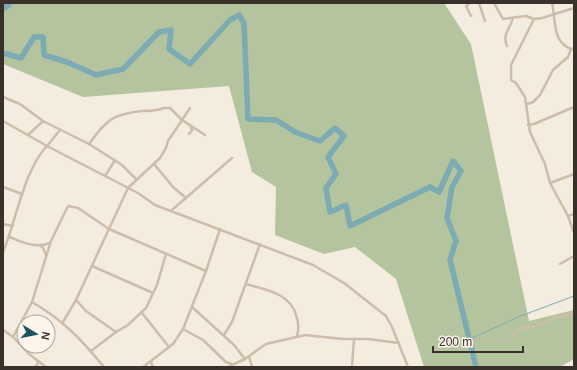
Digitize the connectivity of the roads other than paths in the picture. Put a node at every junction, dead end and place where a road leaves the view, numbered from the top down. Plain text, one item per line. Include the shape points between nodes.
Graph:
1 (470, 3) edge
2 (479, 3) edge
3 (494, 3) edge
4 (552, 3) edge
5 (574, 8) edge
6 (554, 15) junction
7 (471, 16) dead end
8 (513, 18) junction
9 (534, 19) junction
10 (485, 21) dead end
11 (507, 46) dead end
12 (572, 49) edge
13 (3, 98) edge
14 (527, 104) junction
15 (574, 107) edge
16 (190, 108) dead end
17 (182, 120) junction
18 (43, 121) junction
19 (3, 122) edge
20 (190, 125) junction
21 (528, 125) junction
22 (60, 130) junction
23 (188, 134) dead end
24 (205, 134) dead end
25 (28, 135) junction
26 (90, 144) junction
27 (47, 146) junction
28 (232, 158) dead end
29 (115, 160) junction
30 (154, 164) junction
31 (574, 174) edge
32 (105, 176) junction
33 (136, 179) junction
34 (550, 183) junction
35 (3, 186) edge
36 (128, 188) junction
37 (22, 194) junction
38 (186, 198) junction
39 (172, 210) junction
40 (574, 214) edge
41 (568, 216) junction
42 (3, 224) edge
43 (13, 226) junction
44 (109, 229) junction
45 (220, 229) junction
46 (574, 233) edge
47 (9, 237) junction
48 (50, 243) junction
49 (260, 244) junction
50 (40, 246) junction
51 (3, 252) edge
52 (166, 254) junction
53 (46, 255) junction
54 (574, 256) edge
55 (560, 264) dead end
56 (92, 266) junction
57 (206, 272) junction
58 (246, 284) junction
59 (153, 294) junction
60 (76, 300) junction
61 (32, 302) junction
62 (192, 307) junction
63 (142, 313) junction
64 (574, 313) edge
65 (63, 322) junction
66 (183, 329) junction
67 (3, 330) edge
68 (116, 332) junction
69 (224, 335) junction
70 (297, 336) junction
71 (14, 337) junction
72 (509, 338) dead end
73 (354, 339) junction
74 (399, 343) junction
75 (169, 347) junction
76 (92, 351) junction
77 (249, 356) junction
78 (245, 359) junction
79 (39, 362) junction
80 (151, 362) junction
81 (232, 364) junction
82 (35, 367) edge
83 (46, 367) edge
84 (104, 367) edge
85 (143, 367) edge
86 (154, 367) edge
87 (228, 367) edge
88 (252, 367) edge
89 (352, 367) edge
90 (408, 367) edge

1 - 7 street via 466,6
2 - 10 street
3 - 8 street via 501,18
4 - 6 street
5 - 6 street
6 - 9 street
6 - 12 street via 558,38 562,44
8 - 9 street via 526,16
8 - 11 street via 505,34 504,42
9 - 14 street via 511,65 511,80 520,89
12 - 14 street via 568,57 553,70 540,96
13 - 18 street via 20,104
14 - 21 street
15 - 21 street
16 - 17 street
17 - 20 street
17 - 26 street via 170,108 126,113 104,124
17 - 30 street
18 - 22 street
18 - 25 street
19 - 25 street
20 - 23 street via 192,130
20 - 24 street
21 - 34 street via 545,164
22 - 26 street
22 - 27 street
25 - 27 street
26 - 29 street
27 - 32 street
27 - 37 street via 37,160
28 - 38 street
29 - 32 street
29 - 33 street
30 - 33 street
30 - 38 street
31 - 34 street
32 - 36 street
33 - 36 street
34 - 41 street
35 - 37 street
36 - 39 street via 155,205
36 - 44 street
37 - 43 street
38 - 39 street
39 - 45 street
40 - 41 street
41 - 46 street
42 - 43 street
43 - 47 street
44 - 48 street via 78,208 68,206
44 - 52 street
44 - 56 street
45 - 49 street
45 - 57 street
47 - 50 street
47 - 51 street
48 - 50 street
48 - 53 street
49 - 58 street
49 - 74 street via 313,264 344,283 386,316
50 - 53 street via 44,248
52 - 57 street
52 - 59 street
53 - 61 street
54 - 55 street
56 - 59 street
56 - 60 street
57 - 62 street
58 - 69 street via 232,322
58 - 70 street via 273,292 291,302 298,321
59 - 63 street
60 - 65 street
60 - 68 street via 86,311
61 - 65 street
61 - 71 street
62 - 66 street
62 - 69 street
63 - 68 street via 128,326
63 - 75 street
64 - 72 street via 553,318 540,325 522,328
65 - 76 street
66 - 75 street
66 - 81 street via 203,340 226,362
67 - 71 street
68 - 76 street
69 - 78 street
70 - 73 street
70 - 77 street via 266,344
71 - 79 street
73 - 74 street
73 - 89 street
74 - 90 street
75 - 80 street
76 - 84 street
77 - 78 street
77 - 88 street
78 - 81 street
79 - 82 street
79 - 83 street
80 - 85 street
80 - 86 street
81 - 87 street

